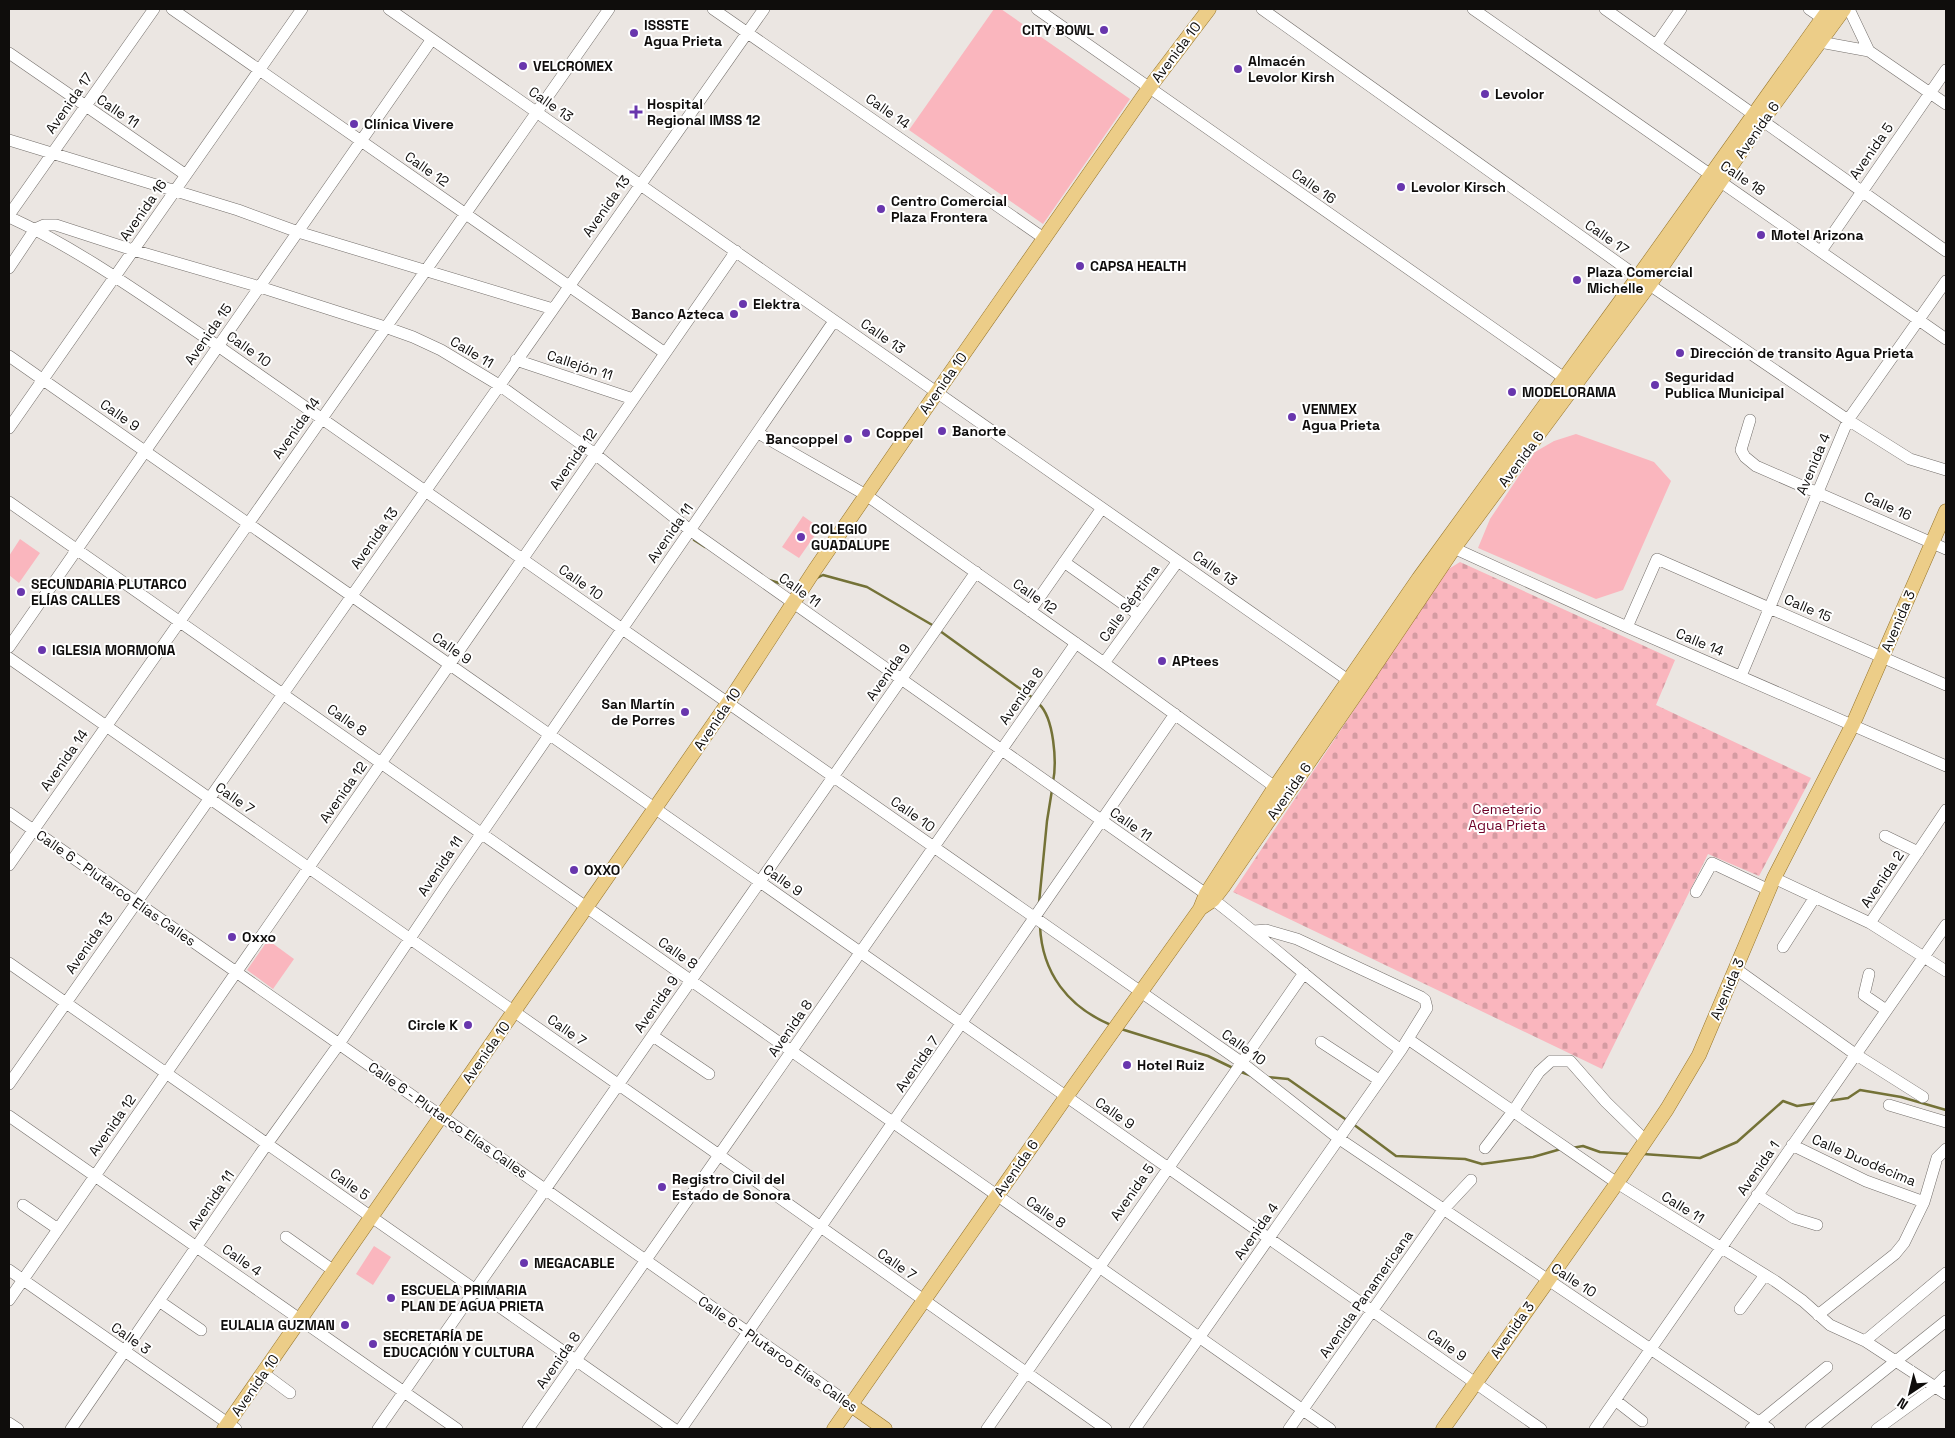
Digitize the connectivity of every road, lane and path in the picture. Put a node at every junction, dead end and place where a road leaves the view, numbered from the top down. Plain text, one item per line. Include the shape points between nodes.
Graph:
1 (154, 9) edge
2 (172, 9) edge
3 (302, 9) edge
4 (389, 9) edge
5 (609, 9) edge
6 (713, 9) edge
7 (764, 9) edge
8 (1209, 9) edge
9 (1262, 9) edge
10 (1473, 9) edge
11 (1605, 9) edge
12 (1681, 9) edge
13 (1809, 9) edge
14 (1844, 9) edge
15 (1849, 9) edge
16 (1045, 11) edge
17 (1828, 17) edge
18 (747, 32) junction
19 (432, 39) junction
20 (1820, 42) junction
21 (1656, 45) junction
22 (1869, 51) junction
23 (9, 53) edge
24 (259, 70) junction
25 (1946, 70) edge
26 (1149, 88) junction
27 (1930, 92) junction
28 (1946, 104) edge
29 (85, 106) junction
30 (536, 112) junction
31 (1758, 118) junction
32 (9, 140) edge
33 (361, 141) junction
34 (52, 154) junction
35 (186, 175) junction
36 (1716, 178) junction
37 (640, 184) junction
38 (175, 191) junction
39 (1861, 192) junction
40 (465, 214) junction
41 (9, 216) edge
42 (35, 229) junction
43 (72, 230) junction
44 (298, 232) junction
45 (1045, 239) junction
46 (65, 247) junction
47 (133, 250) junction
48 (1821, 250) junction
49 (736, 251) junction
50 (1946, 251) edge
51 (9, 268) edge
52 (426, 269) junction
53 (115, 277) junction
54 (1644, 280) junction
55 (1946, 281) edge
56 (569, 286) junction
57 (260, 287) junction
58 (553, 309) junction
59 (834, 320) junction
60 (1919, 320) junction
61 (385, 328) junction
62 (1946, 339) edge
63 (218, 346) junction
64 (665, 353) junction
65 (9, 356) edge
66 (516, 360) junction
67 (42, 379) junction
68 (1570, 382) junction
69 (499, 385) junction
70 (937, 392) junction
71 (633, 399) junction
72 (322, 418) junction
73 (1750, 420) dead end
74 (1848, 420) junction
75 (9, 428) edge
76 (758, 433) junction
77 (145, 451) junction
78 (595, 454) junction
79 (1946, 470) edge
80 (425, 491) junction
81 (1818, 492) junction
82 (866, 495) junction
83 (9, 502) edge
84 (1102, 508) junction
85 (1946, 511) edge
86 (247, 523) junction
87 (690, 530) junction
88 (1932, 542) junction
89 (1449, 546) junction
90 (77, 549) junction
91 (1946, 549) edge
92 (522, 559) junction
93 (1178, 561) junction
94 (1064, 562) junction
95 (976, 572) junction
96 (351, 596) junction
97 (796, 598) junction
98 (1769, 608) junction
99 (1030, 611) junction
100 (1139, 615) junction
101 (179, 621) junction
102 (1628, 627) junction
103 (622, 629) junction
104 (1076, 643) junction
105 (9, 647) edge
106 (1883, 656) junction
107 (9, 658) edge
108 (1104, 663) junction
109 (449, 664) junction
110 (1741, 676) junction
111 (902, 678) junction
112 (1355, 685) junction
113 (1946, 685) edge
114 (282, 694) junction
115 (728, 703) junction
116 (1175, 714) junction
117 (1853, 724) junction
118 (106, 726) junction
119 (549, 734) junction
120 (1001, 751) junction
121 (381, 763) junction
122 (1946, 766) edge
123 (833, 776) junction
124 (1281, 790) junction
125 (209, 798) junction
126 (655, 809) junction
127 (1946, 810) edge
128 (9, 813) edge
129 (1101, 822) junction
130 (34, 830) junction
131 (481, 833) junction
132 (1885, 836) dead end
133 (934, 847) junction
134 (1918, 852) junction
135 (9, 865) edge
136 (308, 868) junction
137 (760, 882) junction
138 (1772, 884) junction
139 (1696, 892) dead end
140 (1209, 897) junction
141 (1815, 897) junction
142 (136, 902) junction
143 (587, 907) junction
144 (1035, 918) junction
145 (1870, 923) junction
146 (1946, 925) edge
147 (1254, 931) junction
148 (409, 938) junction
149 (1783, 947) dead end
150 (860, 952) junction
151 (1922, 957) junction
152 (9, 963) edge
153 (1736, 969) junction
154 (1946, 971) edge
155 (236, 972) junction
156 (1304, 973) junction
157 (1869, 974) dead end
158 (691, 980) junction
159 (1140, 992) junction
160 (66, 1003) junction
161 (1886, 1010) junction
162 (514, 1012) junction
163 (962, 1024) junction
164 (653, 1036) junction
165 (1408, 1039) junction
166 (1321, 1042) dead end
167 (339, 1044) junction
168 (1401, 1050) junction
169 (792, 1051) junction
170 (1855, 1054) junction
171 (1241, 1062) junction
172 (166, 1073) junction
173 (708, 1074) dead end
174 (1379, 1080) junction
175 (9, 1084) edge
176 (619, 1084) junction
177 (1066, 1097) junction
178 (1923, 1097) dead end
179 (1889, 1105) dead end
180 (1514, 1110) junction
181 (9, 1116) edge
182 (442, 1116) junction
183 (1946, 1122) edge
184 (894, 1123) junction
185 (1340, 1136) junction
186 (267, 1144) junction
187 (1792, 1145) junction
188 (1485, 1148) dead end
189 (1946, 1149) edge
190 (1640, 1150) junction
191 (719, 1155) junction
192 (1168, 1168) junction
193 (95, 1176) junction
194 (1471, 1180) dead end
195 (1617, 1183) junction
196 (545, 1190) junction
197 (997, 1195) junction
198 (1757, 1195) junction
199 (1924, 1202) junction
200 (23, 1205) dead end
201 (1443, 1210) junction
202 (372, 1217) junction
203 (1817, 1225) dead end
204 (820, 1228) junction
205 (58, 1229) junction
206 (286, 1237) dead end
207 (1269, 1238) junction
208 (196, 1247) junction
209 (1720, 1248) junction
210 (646, 1260) junction
211 (1099, 1267) junction
212 (9, 1270) edge
213 (334, 1271) junction
214 (1946, 1274) edge
215 (1765, 1275) junction
216 (23, 1280) junction
217 (1548, 1280) junction
218 (476, 1290) junction
219 (9, 1300) edge
220 (159, 1301) junction
221 (923, 1301) junction
222 (1740, 1309) dead end
223 (1372, 1311) junction
224 (1818, 1315) junction
225 (300, 1319) junction
226 (1946, 1321) edge
227 (201, 1330) dead end
228 (748, 1333) junction
229 (1200, 1338) junction
230 (1865, 1340) junction
231 (1651, 1348) junction
232 (124, 1351) junction
233 (576, 1360) junction
234 (1895, 1361) junction
235 (1827, 1367) dead end
236 (263, 1373) junction
237 (1026, 1373) junction
238 (1946, 1376) edge
239 (1475, 1383) junction
240 (1935, 1387) junction
241 (290, 1392) dead end
242 (404, 1392) junction
243 (1946, 1394) edge
244 (1615, 1400) junction
245 (851, 1405) junction
246 (1303, 1410) junction
247 (1642, 1421) dead end
248 (9, 1423) edge
249 (229, 1427) edge
250 (1760, 1427) edge
251 (18, 1429) edge
252 (71, 1429) edge
253 (378, 1429) edge
254 (457, 1429) edge
255 (528, 1429) edge
256 (674, 1429) edge
257 (681, 1429) edge
258 (834, 1429) edge
259 (885, 1429) edge
260 (986, 1429) edge
261 (1106, 1429) edge
262 (1135, 1429) edge
263 (1289, 1429) edge
264 (1330, 1429) edge
265 (1443, 1429) edge
266 (1541, 1429) edge
267 (1595, 1429) edge
268 (1811, 1429) edge
269 (1877, 1429) edge

1 - 29 street, Avenida 17
2 - 24 street, Calle 12
3 - 24 street, Avenida 16
4 - 19 street, Calle 13
5 - 30 street, Avenida 14
6 - 18 street, Calle 14
7 - 18 street, Avenida 13
8 - 26 main road, Avenida 10
9 - 54 street, Calle 17
10 - 36 street, Calle 18
11 - 21 street
12 - 21 street
13 - 17 street
14 - 17 main road, Avenida 6
15 - 22 street
16 - 26 street, Calle 16
17 - 20 main road, Avenida 6
17 - 31 main road, Avenida 6
18 - 37 street, Avenida 13
18 - 45 street, Calle 14
19 - 30 street, Calle 13
19 - 33 street, Avenida 15
20 - 22 street
20 - 31 main road, Avenida 6
21 - 31 street
22 - 27 street
23 - 29 street, Calle 11
24 - 33 street, Calle 12
24 - 35 street, Avenida 16
25 - 27 street, Avenida 5
26 - 45 main road, Avenida 10
26 - 68 street, Calle 16
27 - 28 street
27 - 39 street, Avenida 5
29 - 34 street, Avenida 17
29 - 35 street, Calle 11
30 - 37 street, Calle 13
30 - 40 street, Avenida 14
31 - 36 main road, Avenida 6
31 - 39 street
32 - 34 street
33 - 40 street, Calle 12
33 - 44 street, Avenida 15
34 - 38 street
34 - 41 street, Avenida 17
35 - 38 street, Avenida 16
36 - 48 street, Calle 18
36 - 54 main road, Avenida 6
37 - 49 street, Calle 13
37 - 56 street, Avenida 13
38 - 44 street
38 - 47 street, Avenida 16
39 - 48 street, Avenida 5
39 - 50 street
40 - 52 street, Avenida 14
40 - 56 street, Calle 12
41 - 42 street, Calle 10
42 - 43 street via 56,225
42 - 46 street, Calle 10
42 - 51 street
43 - 46 street
43 - 47 street
44 - 52 street
44 - 57 street, Avenida 15
45 - 70 main road, Avenida 10
46 - 53 street, Calle 10
47 - 53 street, Avenida 16
47 - 57 street, Calle 11
48 - 60 street, Calle 18
49 - 59 street, Calle 13
49 - 64 street, Avenida 12
52 - 58 street
52 - 61 street, Avenida 14
53 - 63 street, Calle 10
53 - 67 street, Avenida 16
54 - 68 main road, Avenida 6
54 - 74 street, Calle 17
55 - 60 street, Avenida 4
56 - 58 street, Avenida 13
56 - 64 street, Calle 12
57 - 61 street, Calle 11
57 - 63 street, Avenida 15
58 - 66 street, Avenida 13
59 - 70 street, Calle 13
59 - 76 street, Avenida 11
60 - 62 street, Calle 18
60 - 74 street, Avenida 4
61 - 69 street, Calle 11 via 413,336
61 - 72 street, Avenida 14
63 - 72 street, Calle 10
63 - 77 street, Avenida 15
64 - 71 street, Avenida 12
65 - 67 street, Calle 9
66 - 69 street, Avenida 13
66 - 71 street, Callejón 11
67 - 75 street, Avenida 16
67 - 77 street, Calle 9
68 - 89 main road, Avenida 6
69 - 78 street, Calle 11
69 - 80 street, Avenida 13
70 - 82 main road, Avenida 10
70 - 84 street, Calle 13
71 - 78 street, Avenida 12
72 - 80 street, Calle 10
72 - 86 street, Avenida 14
73 - 81 street, Calle 16 via 1741,450 1745,457 1756,466
74 - 79 street, Calle 17 via 1910,459
74 - 81 street, Avenida 4
76 - 82 street, Calle 12
76 - 87 street, Avenida 11
77 - 86 street, Calle 9
77 - 90 street, Avenida 15
78 - 87 street, Calle 11
78 - 92 street, Avenida 12
80 - 92 street, Calle 10
80 - 96 street, Avenida 13
81 - 88 street, Calle 16
81 - 98 street, Avenida 4
82 - 95 street, Calle 12
82 - 97 main road, Avenida 10
83 - 90 street, Calle 8
84 - 93 street, Calle 13
84 - 94 street
85 - 88 main road, Avenida 3
86 - 96 street, Calle 9
86 - 101 street, Avenida 14
87 - 97 street, Calle 11
87 - 103 street, Avenida 11
88 - 91 street, Calle 16
88 - 106 main road, Avenida 3
89 - 102 street, Calle 14
89 - 112 main road, Avenida 6
90 - 101 street, Calle 8
90 - 105 street, Avenida 15
92 - 103 street, Calle 10
92 - 109 street, Avenida 12
93 - 100 street, Calle Séptima
93 - 112 street, Calle 13
94 - 99 street
94 - 100 street
95 - 99 street, Calle 12
95 - 111 street, Avenida 9
96 - 109 street, Calle 9
96 - 114 street, Avenida 13
97 - 111 street, Calle 11
97 - 115 main road, Avenida 10
98 - 102 street, Calle 15 via 1657,559
98 - 106 street, Calle 15
98 - 110 street, Avenida 4
99 - 104 street, Calle 12
100 - 108 street, Calle Séptima
101 - 114 street, Calle 8
101 - 118 street, Avenida 14
102 - 110 street, Calle 14
103 - 115 street, Calle 10
103 - 119 street, Avenida 11
104 - 108 street, Calle 12
104 - 120 street, Avenida 8
106 - 113 street, Calle 15
106 - 117 main road, Avenida 3
107 - 118 street, Calle 7
108 - 116 street, Calle 12
109 - 119 street, Calle 9
109 - 121 street, Avenida 12
110 - 117 street, Calle 14
111 - 120 street, Calle 11
111 - 123 street, Avenida 9
112 - 124 main road, Avenida 6
114 - 121 street, Calle 8
114 - 125 street, Avenida 13
115 - 123 street, Calle 10
115 - 126 main road, Avenida 10
116 - 124 street, Calle 12
116 - 129 street, Avenida 7
117 - 122 street, Calle 14
117 - 138 main road, Avenida 3
118 - 125 street, Calle 7
118 - 130 street, Avenida 14
119 - 126 street, Calle 9
119 - 131 street, Avenida 11
120 - 129 street, Calle 11
120 - 133 street, Avenida 8
121 - 131 street, Calle 8
121 - 136 street, Avenida 12
123 - 133 street, Calle 10
123 - 137 street, Avenida 9
124 - 140 main road, Avenida 6
125 - 136 street, Calle 7
125 - 142 street, Avenida 13
126 - 137 street, Calle 9
126 - 143 main road, Avenida 10
127 - 134 street, Avenida 2
128 - 130 street, Calle 6 - Plutarco Elías Calles
129 - 140 street, Calle 11
129 - 144 street, Avenida 7
130 - 135 street, Avenida 14
130 - 142 street, Calle 6 - Plutarco Elías Calles
131 - 143 street, Calle 8
131 - 148 street, Avenida 11
132 - 134 street, Avenida 2
133 - 144 street, Calle 10
133 - 150 street, Avenida 8
134 - 145 street, Avenida 2
136 - 148 street, Calle 7
136 - 155 street, Avenida 12
137 - 150 street, Calle 9
137 - 158 street, Avenida 9
138 - 139 street via 1712,863
138 - 141 street
138 - 153 main road, Avenida 3
140 - 147 street, Calle 11
140 - 159 main road, Avenida 6
141 - 145 street
141 - 149 street
142 - 155 street, Calle 6 - Plutarco Elías Calles
142 - 160 street, Avenida 13
143 - 158 street, Calle 8
143 - 162 main road, Avenida 10
144 - 159 street, Calle 10
144 - 163 street, Avenida 7
145 - 151 street
146 - 151 street, Avenida 1
147 - 156 street, Calle 11
147 - 165 street, Avenida 4 via 1266,930 1297,939 1425,1000 1427,1008
148 - 162 street, Calle 7
148 - 167 street, Avenida 11
150 - 163 street, Calle 9
150 - 169 street, Avenida 8
151 - 154 street
151 - 161 street, Avenida 1
152 - 160 street, Calle 5
153 - 170 street
153 - 190 main road, Avenida 3 via 1699,1055
155 - 167 street, Calle 6 - Plutarco Elías Calles
155 - 172 street, Avenida 12
156 - 168 street, Calle 11
156 - 171 street, Avenida 5
157 - 161 street via 1864,994
158 - 164 street, Avenida 9
158 - 169 street, Calle 8
159 - 171 street, Calle 10
159 - 177 main road, Avenida 6
160 - 172 street, Calle 5
160 - 175 street, Avenida 13
161 - 170 street, Avenida 1
162 - 176 street, Calle 7
162 - 182 main road, Avenida 10
163 - 177 street, Calle 9
163 - 184 street, Avenida 7
164 - 173 street
164 - 176 street, Avenida 9
165 - 168 street, Avenida 4
165 - 180 street, Calle 11
166 - 174 street
167 - 182 street, Calle 6 - Plutarco Elías Calles
167 - 186 street, Avenida 11
168 - 174 street, Avenida 4
169 - 184 street, Calle 8
169 - 191 street, Avenida 8
170 - 178 street
170 - 187 street, Avenida 1
171 - 185 street, Calle 10
171 - 192 street, Avenida 5
172 - 186 street, Calle 5
172 - 193 street, Avenida 12
174 - 185 street, Avenida 4
176 - 191 street, Calle 7
176 - 196 street, Avenida 9
177 - 192 street, Calle 9
177 - 197 main road, Avenida 6
179 - 183 street
180 - 188 street
180 - 190 street via 1539,1072 1551,1061 1570,1062 1606,1102
180 - 195 street, Calle 11
181 - 193 street, Calle 4
182 - 196 street, Calle 6 - Plutarco Elías Calles
182 - 202 main road, Avenida 10
184 - 197 street, Calle 8
184 - 204 street, Avenida 7
185 - 201 street, Calle 10
185 - 207 street, Avenida 4
186 - 202 street, Calle 5
186 - 208 street, Avenida 11
187 - 198 street, Avenida 1
187 - 199 street, Calle Duodécima via 1866,1181
189 - 199 street via 1937,1158
190 - 195 main road, Avenida 3
191 - 204 street, Calle 7
191 - 210 street, Avenida 8
192 - 207 street, Calle 9
192 - 211 street, Avenida 5
193 - 205 street, Avenida 12
193 - 208 street, Calle 4
194 - 201 street, Avenida Panamericana
195 - 209 street, Calle 11
195 - 217 main road, Avenida 3
196 - 210 street, Calle 6 - Plutarco Elías Calles
196 - 218 street, Avenida 9
197 - 211 street, Calle 8
197 - 221 main road, Avenida 6
198 - 203 street via 1794,1218
198 - 209 street, Avenida 1
199 - 224 street via 1904,1243 1895,1254
200 - 205 street
201 - 217 street, Calle 10
201 - 223 street, Avenida Panamericana
202 - 213 main road, Avenida 10
202 - 218 street, Calle 5
204 - 221 street, Calle 7
204 - 228 street, Avenida 7
205 - 216 street, Avenida 12
206 - 213 street
207 - 223 street, Calle 9
207 - 229 street, Avenida 4
208 - 220 street, Avenida 11
208 - 225 street, Calle 4
209 - 215 street, Calle 11
209 - 231 street, Avenida 1
210 - 228 street, Calle 6 - Plutarco Elías Calles
210 - 233 street, Avenida 8
211 - 229 street, Calle 8
211 - 237 street, Avenida 5
212 - 216 street, Calle 3
213 - 225 main road, Avenida 10
214 - 230 street
215 - 222 street
215 - 224 street, Calle 11
216 - 219 street, Avenida 12
216 - 232 street, Calle 3
217 - 231 street, Calle 10
217 - 239 main road, Avenida 3
218 - 233 street, Calle 5
218 - 242 street, Avenida 9
220 - 227 street
220 - 232 street, Avenida 11
221 - 237 street, Calle 7
221 - 245 main road, Avenida 6
223 - 239 street, Calle 9
223 - 246 street, Avenida Panamericana
224 - 230 street, Calle 11 via 1830,1325
225 - 236 main road, Avenida 10
225 - 242 street, Calle 4
226 - 234 street
228 - 245 street, Calle 6 - Plutarco Elías Calles
228 - 257 street, Avenida 7
229 - 246 street, Calle 8
229 - 262 street, Avenida 4
230 - 234 street, Calle 11
231 - 244 street, Avenida 1
231 - 250 street, Calle 10
232 - 249 street, Calle 3
232 - 252 street, Avenida 11
233 - 255 street, Avenida 8
233 - 256 street, Calle 5
234 - 240 street, Calle 11
234 - 268 street
235 - 250 street
236 - 241 street
236 - 249 main road, Avenida 10
237 - 260 street, Avenida 5
237 - 261 street, Calle 7
238 - 240 street
239 - 265 main road, Avenida 3
239 - 266 street, Calle 9
240 - 243 street, Calle 11
240 - 269 street
242 - 253 street, Avenida 9
242 - 254 street, Calle 4
244 - 247 street
244 - 267 street, Avenida 1
245 - 258 main road, Avenida 6
245 - 259 main road, Calle 6 - Plutarco Elías Calles
246 - 263 street, Avenida Panamericana
246 - 264 street, Calle 8
248 - 251 street

